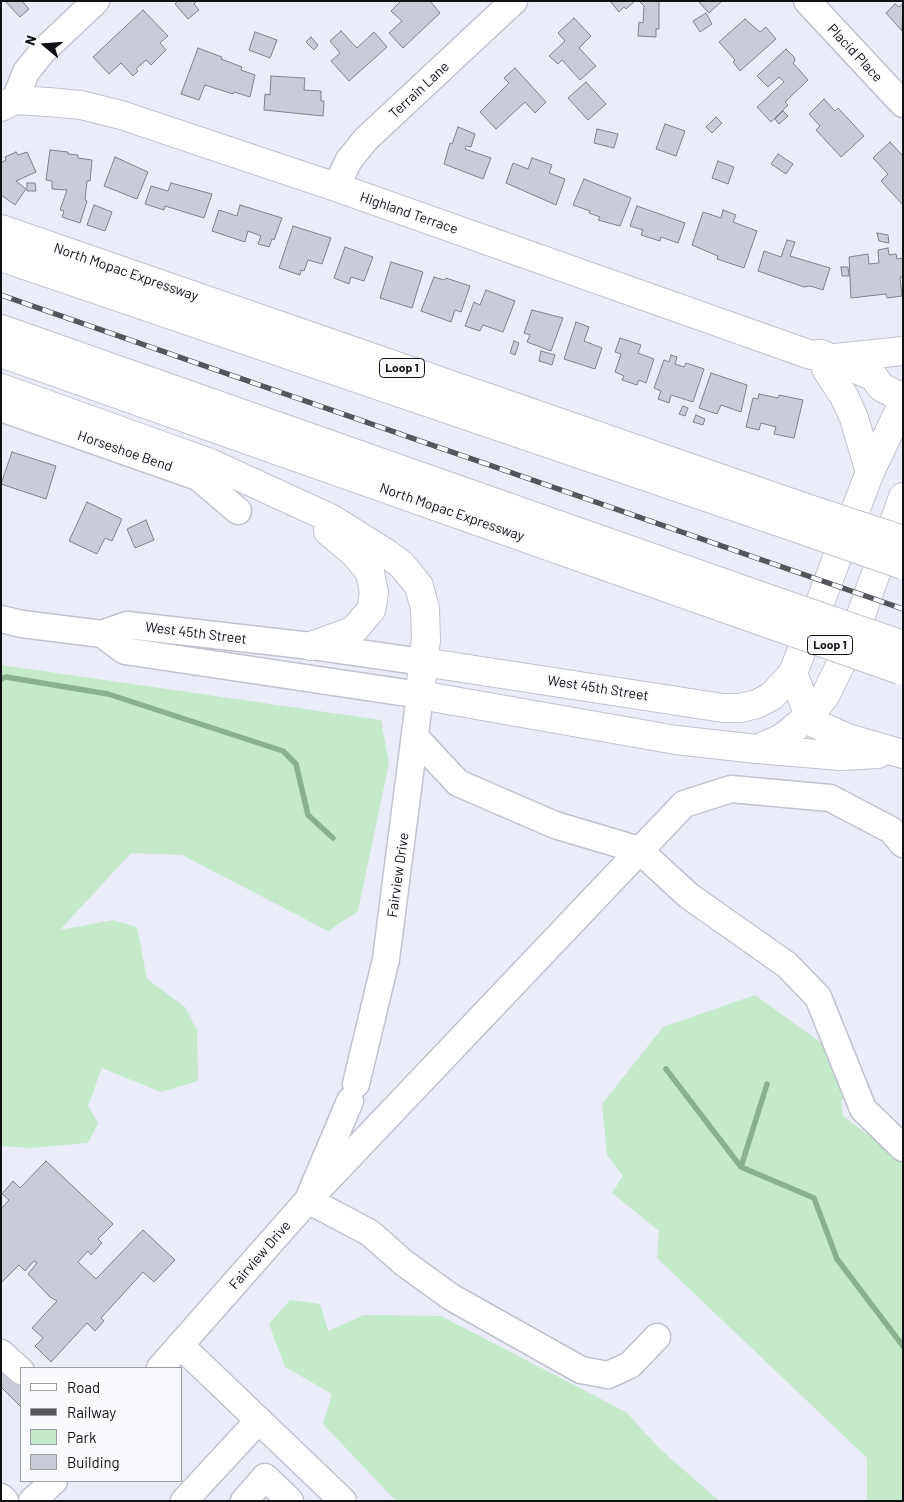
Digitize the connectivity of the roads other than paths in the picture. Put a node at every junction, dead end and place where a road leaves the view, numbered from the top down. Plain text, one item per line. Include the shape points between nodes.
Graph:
1 (96, 1) edge
2 (514, 1) edge
3 (807, 1) edge
4 (8, 103) edge
5 (903, 104) edge
6 (336, 188) junction
7 (1, 229) edge
8 (1, 257) edge
9 (1, 328) edge
10 (903, 351) edge
11 (1, 353) edge
12 (822, 360) junction
13 (1, 388) edge
14 (892, 393) edge
15 (903, 403) edge
16 (1, 408) edge
17 (870, 472) junction
18 (903, 497) edge
19 (306, 508) junction
20 (238, 512) dead end
21 (798, 517) junction
22 (903, 540) edge
23 (903, 565) edge
24 (765, 610) junction
25 (1, 619) edge
26 (102, 634) junction
27 (311, 646) junction
28 (423, 662) junction
29 (902, 662) edge
30 (793, 673) junction
31 (420, 695) junction
32 (809, 716) junction
33 (416, 738) junction
34 (757, 750) junction
35 (898, 753) edge
36 (903, 844) edge
37 (639, 850) junction
38 (353, 1092) junction
39 (380, 1124) junction
40 (903, 1148) edge
41 (308, 1200) junction
42 (656, 1337) dead end
43 (181, 1346) junction
44 (1, 1353) edge
45 (161, 1367) edge
46 (20, 1370) edge
47 (259, 1420) junction
48 (234, 1447) junction
49 (265, 1477) junction
50 (53, 1482) edge
51 (1, 1497) edge
52 (331, 1497) edge
53 (4, 1501) edge
54 (32, 1501) edge
55 (184, 1501) edge
56 (244, 1501) edge
57 (290, 1501) edge

1 - 4 street via 43,51
2 - 6 street, Terrain Lane via 366,139 349,160
3 - 5 street, Placid Place
4 - 6 main road, Highland Terrace via 81,105 121,115
6 - 12 main road, Highland Terrace
7 - 21 main road, North Mopac Expressway / Loop 1
8 - 21 main road
9 - 24 main road
10 - 12 main road
11 - 24 main road, North Mopac Expressway / Loop 1
12 - 14 main road, Highland Terrace via 870,389
12 - 17 main road via 854,418
13 - 19 main road, Fairview Drive via 210,464
15 - 17 main road, West 45th Street
16 - 20 street, Horseshoe Bend via 198,477
17 - 30 main road, West 45th Street
18 - 32 main road via 842,664 825,696
19 - 27 main road via 370,572 374,593 371,610 353,631
19 - 28 main road, Fairview Drive via 332,519 386,553 402,565 419,586 425,609
21 - 22 main road, North Mopac Expressway / Loop 1, bridge
21 - 23 main road, bridge
24 - 29 main road, North Mopac Expressway / Loop 1, bridge
25 - 26 street, West 45th Street
26 - 27 street, West 45th Street via 127,625
26 - 31 street, West 45th Street via 125,651
27 - 28 street, West 45th Street
28 - 30 main road, West 45th Street via 723,708 757,704 772,696
28 - 31 main road, Fairview Drive
30 - 32 main road
31 - 33 street, Fairview Drive
31 - 34 main road, West 45th Street via 676,740
32 - 34 main road via 782,738
32 - 35 main road via 829,731
33 - 37 street via 458,782 555,825
33 - 38 street, Fairview Drive via 386,959
34 - 35 main road, West 45th Street via 841,756
36 - 37 street via 891,830 830,798 731,789 684,804
37 - 39 street
37 - 40 street via 689,896 787,965 818,997 863,1109
38 - 39 street via 355,1116 365,1123
38 - 41 street, Fairview Drive
39 - 41 street
41 - 42 street via 370,1233 451,1297 582,1370 608,1374 630,1365
41 - 43 street, Fairview Drive
43 - 45 street, Fairview Drive
43 - 47 street
44 - 46 street
47 - 48 street
47 - 52 street
48 - 49 street
48 - 55 street
49 - 56 street
49 - 57 street
50 - 54 street
51 - 53 street

